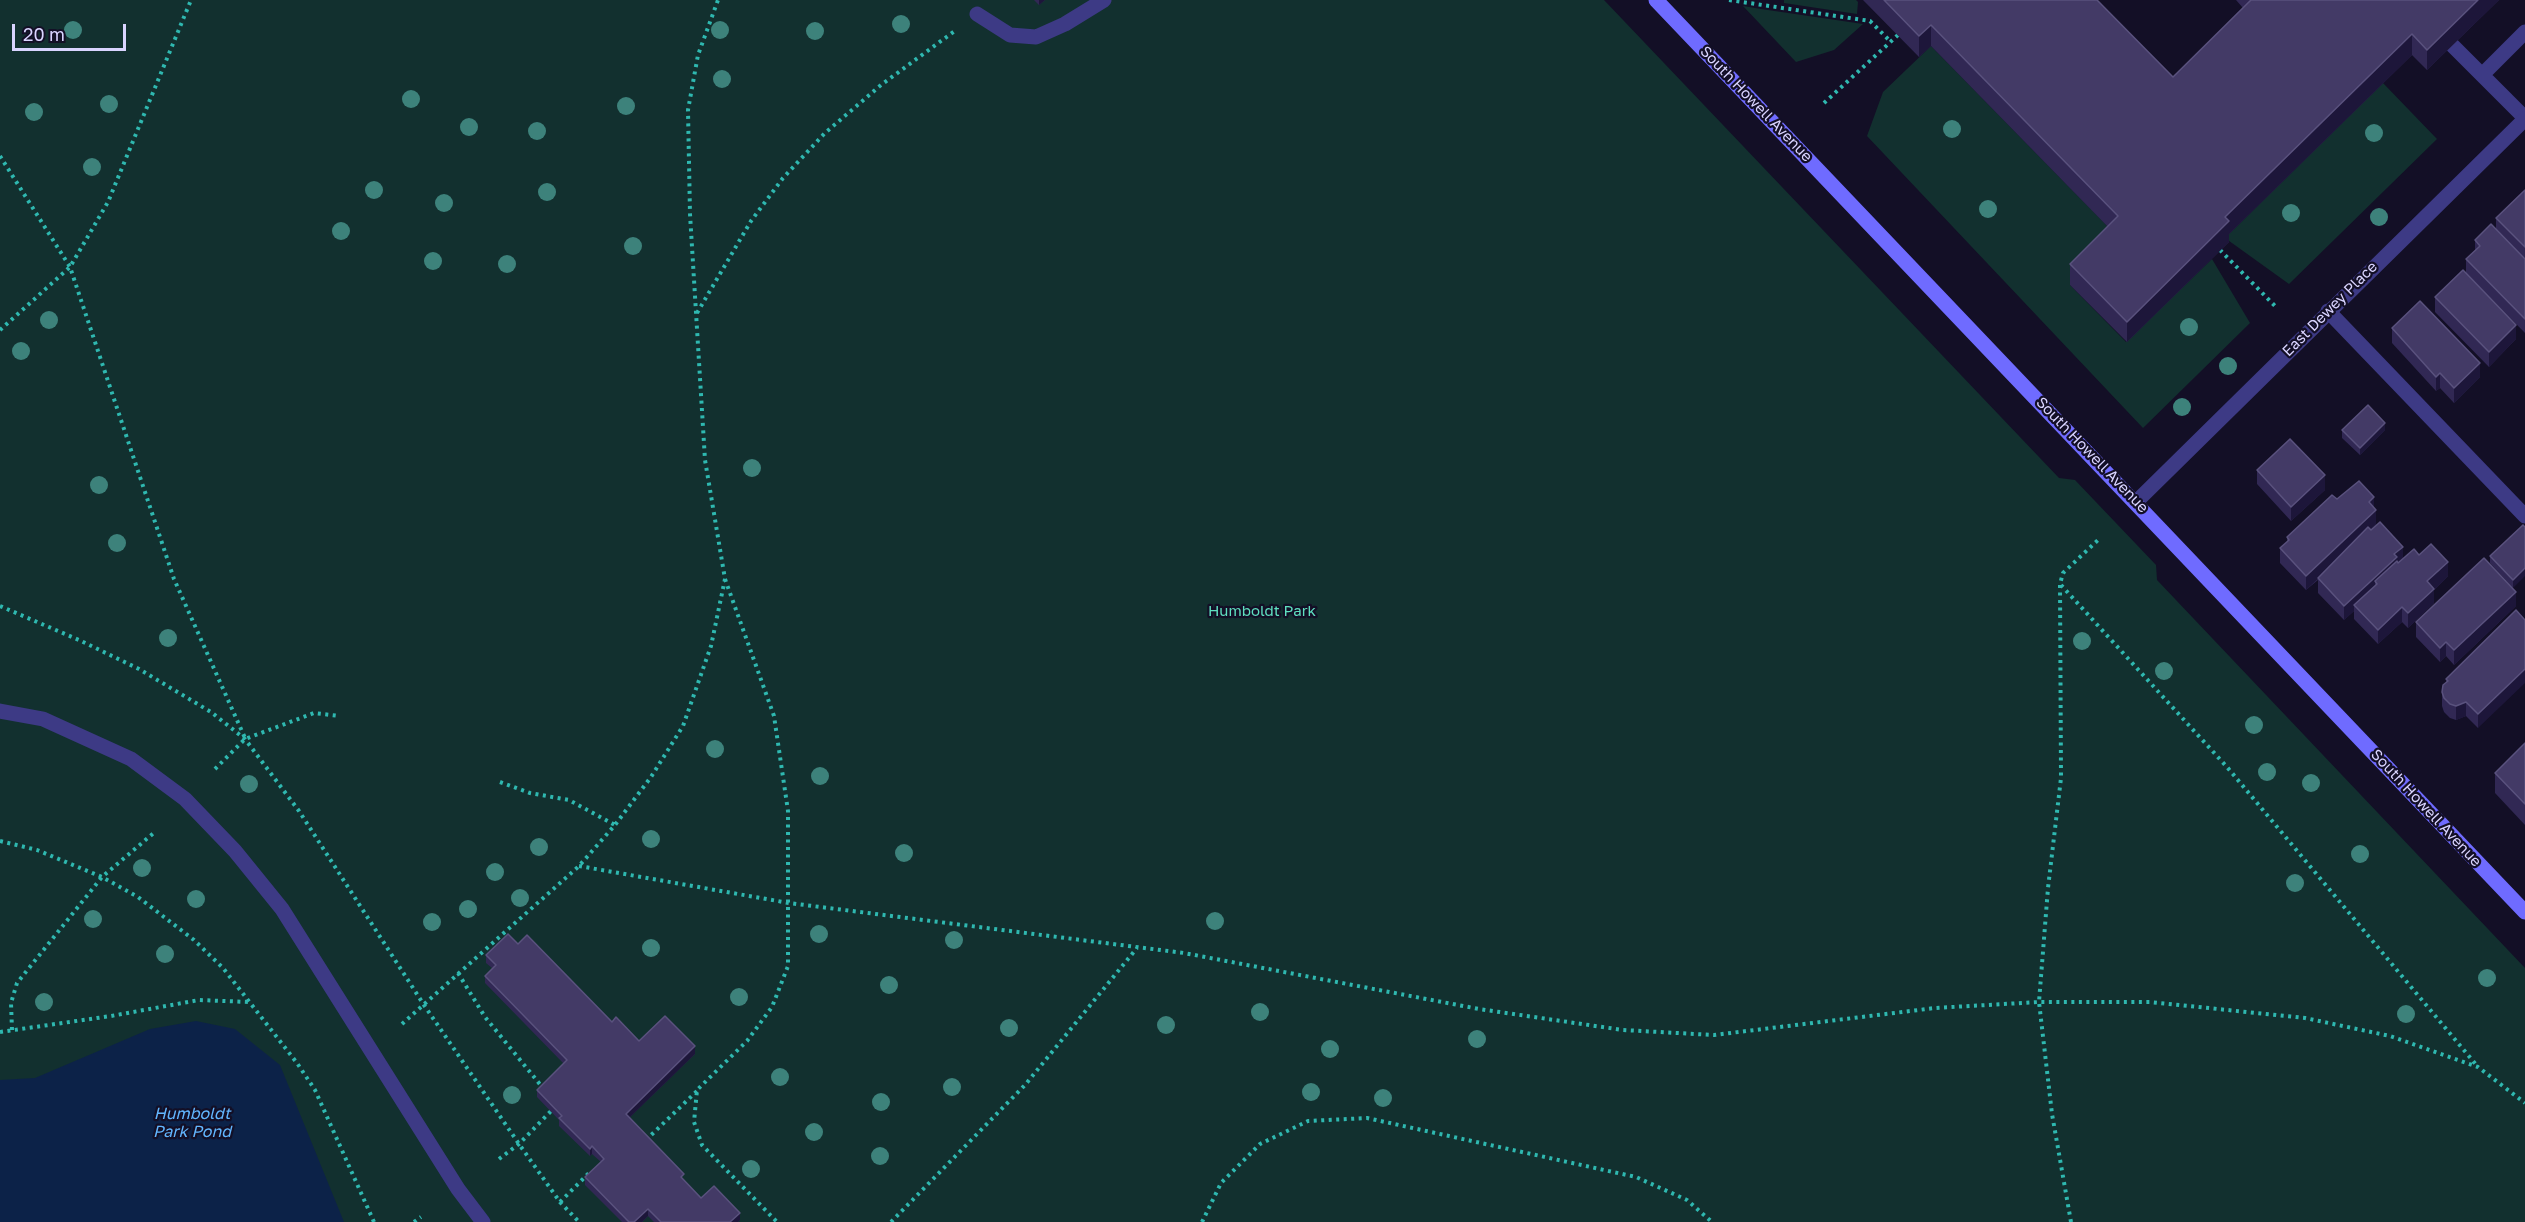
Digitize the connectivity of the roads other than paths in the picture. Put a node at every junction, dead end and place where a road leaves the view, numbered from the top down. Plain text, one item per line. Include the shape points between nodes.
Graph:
1 (1104, 0) edge
2 (1656, 0) edge
3 (977, 14) road end
4 (2525, 32) edge
5 (2453, 46) edge
6 (2482, 75) junction
7 (2525, 118) edge
8 (2328, 311) junction
9 (2136, 502) junction
10 (2525, 516) edge
11 (0, 711) edge
12 (2525, 912) edge
13 (483, 1222) edge

1 - 3 street via 1036,37 1010,35
2 - 9 street, South Howell Avenue
4 - 6 street
5 - 6 street
6 - 7 street
7 - 8 street, East Dewey Place
8 - 9 street, East Dewey Place
8 - 10 street
9 - 12 street, South Howell Avenue
11 - 13 street via 43,719 131,759 185,799 235,851 282,909 458,1189

